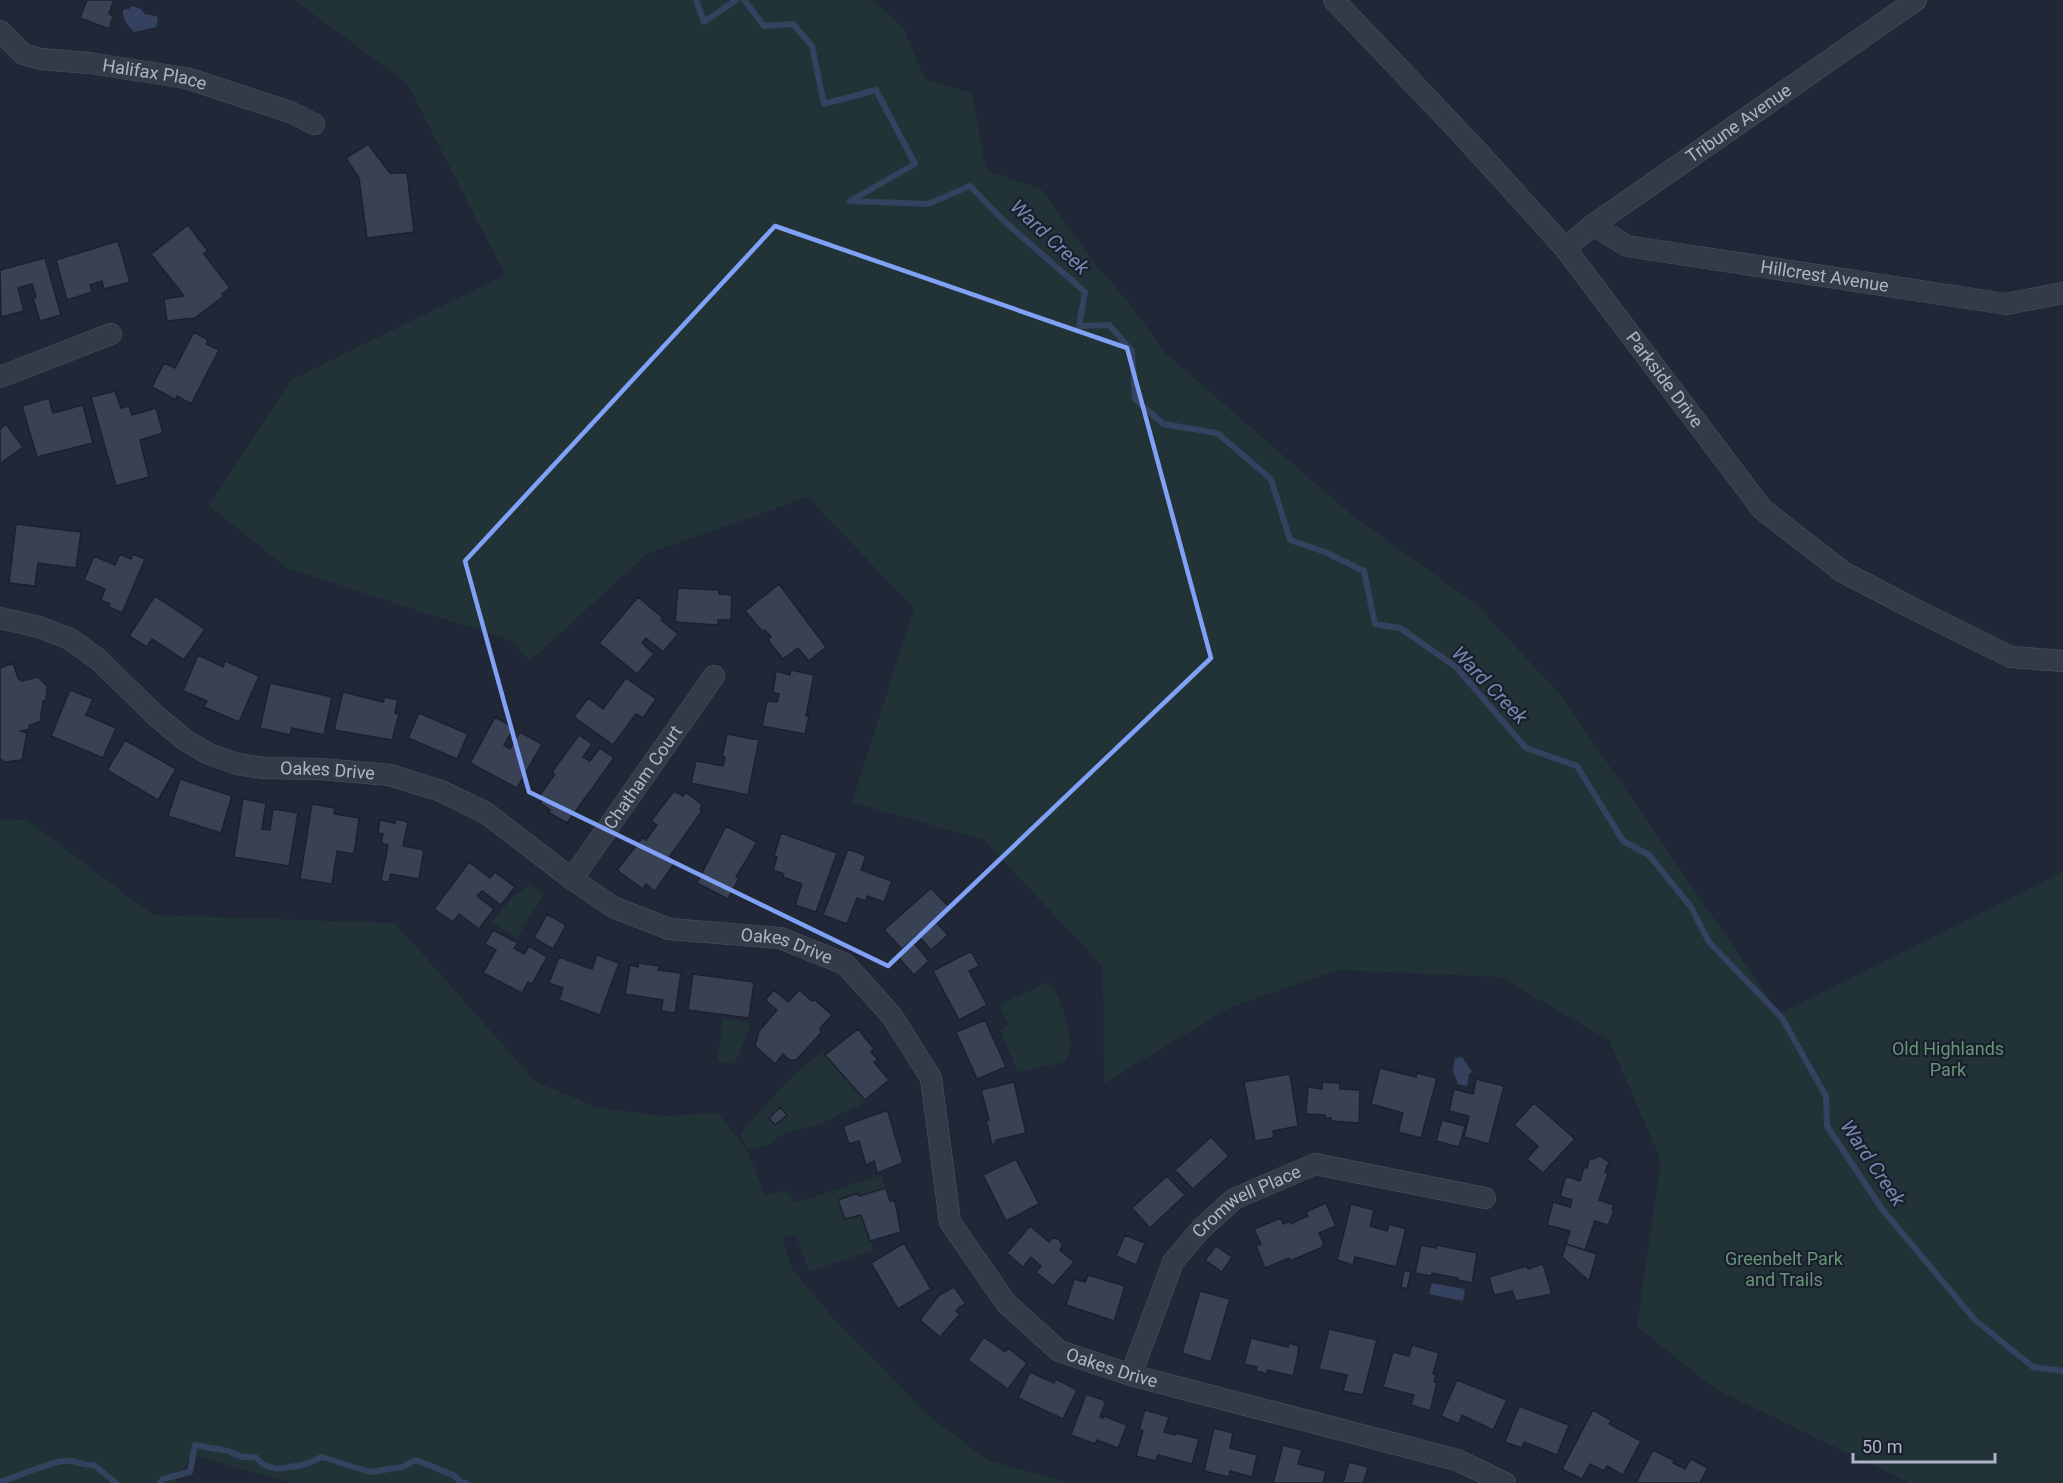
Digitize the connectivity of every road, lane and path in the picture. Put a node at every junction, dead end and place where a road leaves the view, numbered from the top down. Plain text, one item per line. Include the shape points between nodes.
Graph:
1 (1334, 0) edge
2 (1916, 0) edge
3 (0, 31) edge
4 (314, 124) dead end
5 (1593, 225) junction
6 (1565, 248) junction
7 (2063, 294) edge
8 (111, 334) dead end
9 (0, 377) edge
10 (0, 618) edge
11 (2063, 661) edge
12 (714, 676) dead end
13 (572, 879) junction
14 (1485, 1198) dead end
15 (1131, 1375) junction
16 (1505, 1483) edge

1 - 6 street, Parkside Drive
2 - 5 street, Tribune Avenue
3 - 4 street, Halifax Place via 23,54 186,78 290,112
5 - 6 street, Tribune Avenue
5 - 7 street, Hillcrest Avenue via 1627,246 2006,304
6 - 11 street, Parkside Drive via 1762,509 1843,572 1914,609 2011,657
8 - 9 street
10 - 13 street, Oakes Drive via 70,639 99,660 185,740 209,754 264,768 321,768 390,775 441,791 486,813
12 - 13 street, Chatham Court
13 - 15 street, Oakes Drive via 613,907 669,929 780,938 845,964 892,1016 931,1078 950,1222 993,1285 1059,1351
14 - 15 street, Cromwell Place via 1315,1164 1234,1199 1173,1262
15 - 16 street, Oakes Drive via 1457,1460

